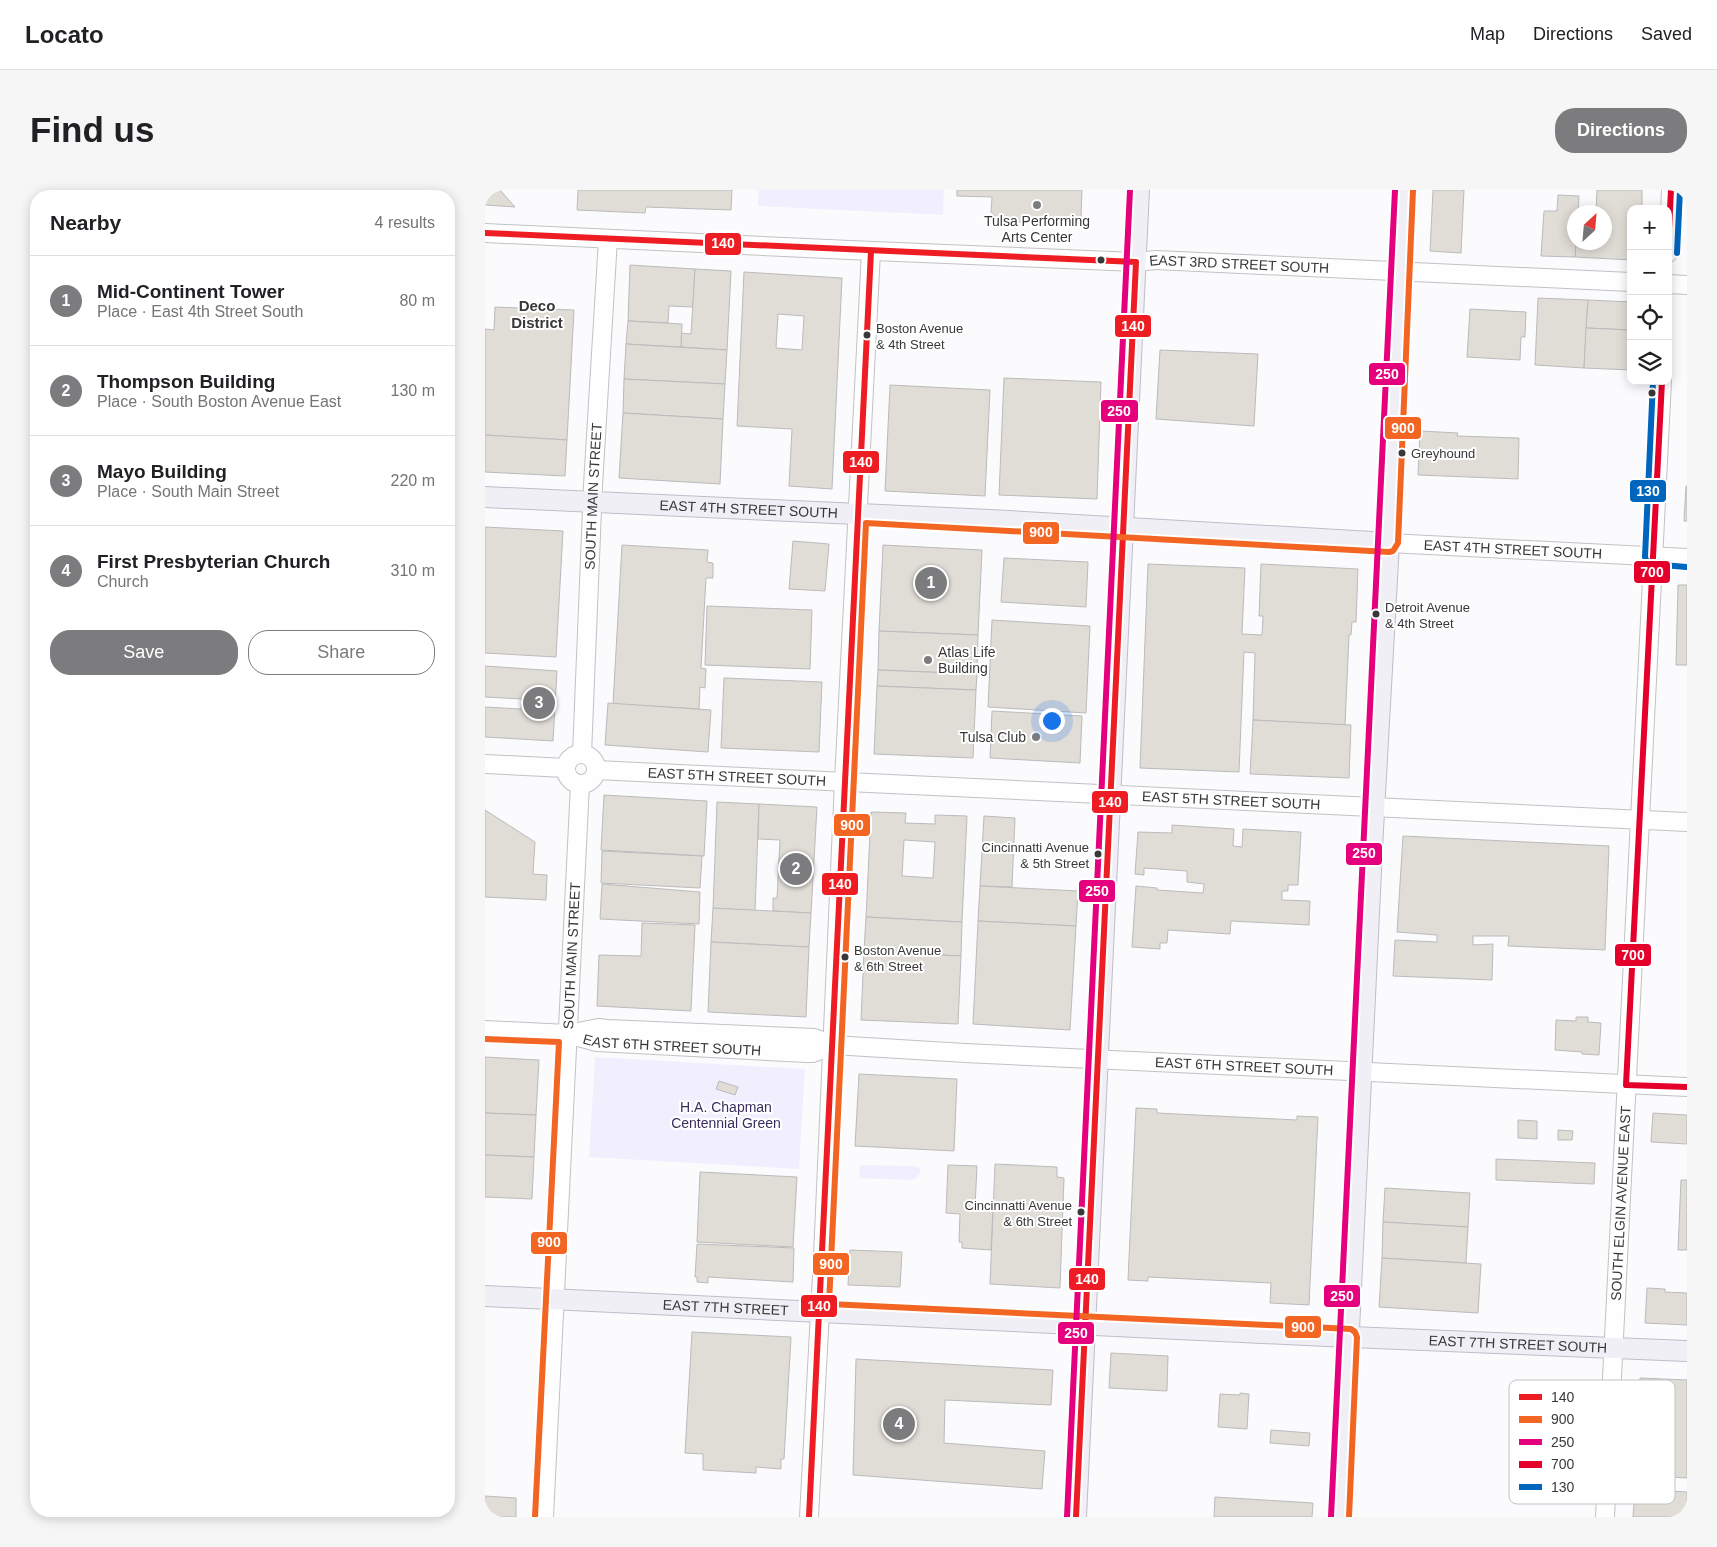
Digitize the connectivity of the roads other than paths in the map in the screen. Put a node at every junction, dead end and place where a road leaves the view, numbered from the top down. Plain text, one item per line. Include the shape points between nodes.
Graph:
1 (1139, 190) edge
2 (1404, 190) edge
3 (1671, 190) edge
4 (485, 233) edge
5 (608, 239) junction
6 (1668, 250) edge
7 (871, 251) junction
8 (1136, 262) junction
9 (1400, 272) junction
10 (1627, 282) edge
11 (1672, 284) edge
12 (1687, 285) edge
13 (1662, 385) edge
14 (485, 496) edge
15 (592, 501) junction
16 (858, 514) junction
17 (1123, 529) junction
18 (1389, 543) junction
19 (1654, 556) junction
20 (1687, 558) edge
21 (582, 754) junction
22 (485, 764) edge
23 (566, 768) junction
24 (596, 770) junction
25 (844, 781) junction
26 (580, 784) junction
27 (1110, 794) junction
28 (1374, 808) junction
29 (1641, 820) junction
30 (1687, 822) edge
31 (485, 1030) edge
32 (568, 1034) junction
33 (833, 1045) junction
34 (1097, 1059) junction
35 (1361, 1071) junction
36 (1626, 1085) junction
37 (1687, 1087) edge
38 (485, 1296) edge
39 (554, 1299) junction
40 (820, 1312) junction
41 (1085, 1324) junction
42 (1349, 1337) junction
43 (1613, 1347) junction
44 (1687, 1351) edge
45 (1611, 1380) edge
46 (1606, 1504) edge
47 (544, 1517) edge
48 (809, 1517) edge
49 (1075, 1517) edge
50 (1340, 1517) edge
51 (1605, 1517) edge

1 - 8 main road
2 - 9 main road
3 - 6 street
4 - 5 street, EAST 3RD STREET SOUTH
5 - 7 street, EAST 3RD STREET SOUTH
5 - 15 street, SOUTH MAIN STREET
7 - 8 street, EAST 3RD STREET SOUTH
7 - 16 street
8 - 9 street, EAST 3RD STREET SOUTH
8 - 17 main road
9 - 10 street, EAST 3RD STREET SOUTH
9 - 18 main road
11 - 12 street
13 - 19 street, SOUTH ELGIN AVENUE EAST
14 - 15 main road, EAST 4TH STREET SOUTH
15 - 16 main road, EAST 4TH STREET SOUTH
15 - 21 street, SOUTH MAIN STREET
16 - 17 main road, EAST 4TH STREET SOUTH
16 - 25 street
17 - 18 main road, EAST 4TH STREET SOUTH
17 - 27 main road
18 - 19 street, EAST 4TH STREET SOUTH
18 - 28 main road
19 - 20 street, EAST 4TH STREET SOUTH
19 - 29 street, SOUTH ELGIN AVENUE EAST
21 - 23 street via 571,758
21 - 24 street via 593,759
22 - 23 street
23 - 26 street via 567,776
24 - 25 street, EAST 5TH STREET SOUTH
24 - 26 street via 591,781
25 - 27 street, EAST 5TH STREET SOUTH
25 - 33 street
26 - 32 street, SOUTH MAIN STREET
27 - 28 street, EAST 5TH STREET SOUTH
27 - 34 main road
28 - 29 street, EAST 5TH STREET SOUTH
28 - 35 main road
29 - 30 street, EAST 5TH STREET SOUTH
29 - 36 street, SOUTH ELGIN AVENUE EAST
31 - 32 street, EAST 6TH STREET SOUTH
32 - 33 street, EAST 6TH STREET SOUTH via 597,1042 807,1053
32 - 39 street, SOUTH MAIN STREET
33 - 34 street, EAST 6TH STREET SOUTH
33 - 40 street
34 - 35 street, EAST 6TH STREET SOUTH
34 - 41 main road
35 - 36 street, EAST 6TH STREET SOUTH
35 - 42 main road
36 - 37 street, EAST 6TH STREET SOUTH
36 - 43 street, SOUTH ELGIN AVENUE EAST
38 - 39 main road, EAST 7TH STREET
39 - 40 main road, EAST 7TH STREET
39 - 47 street, SOUTH MAIN STREET
40 - 41 main road, EAST 7TH STREET
40 - 48 street
41 - 42 main road, EAST 7TH STREET
41 - 49 main road
42 - 43 main road, EAST 7TH STREET SOUTH
42 - 50 main road
43 - 44 main road, EAST 7TH STREET SOUTH
43 - 45 street, SOUTH ELGIN AVENUE EAST
46 - 51 street, SOUTH ELGIN AVENUE EAST

